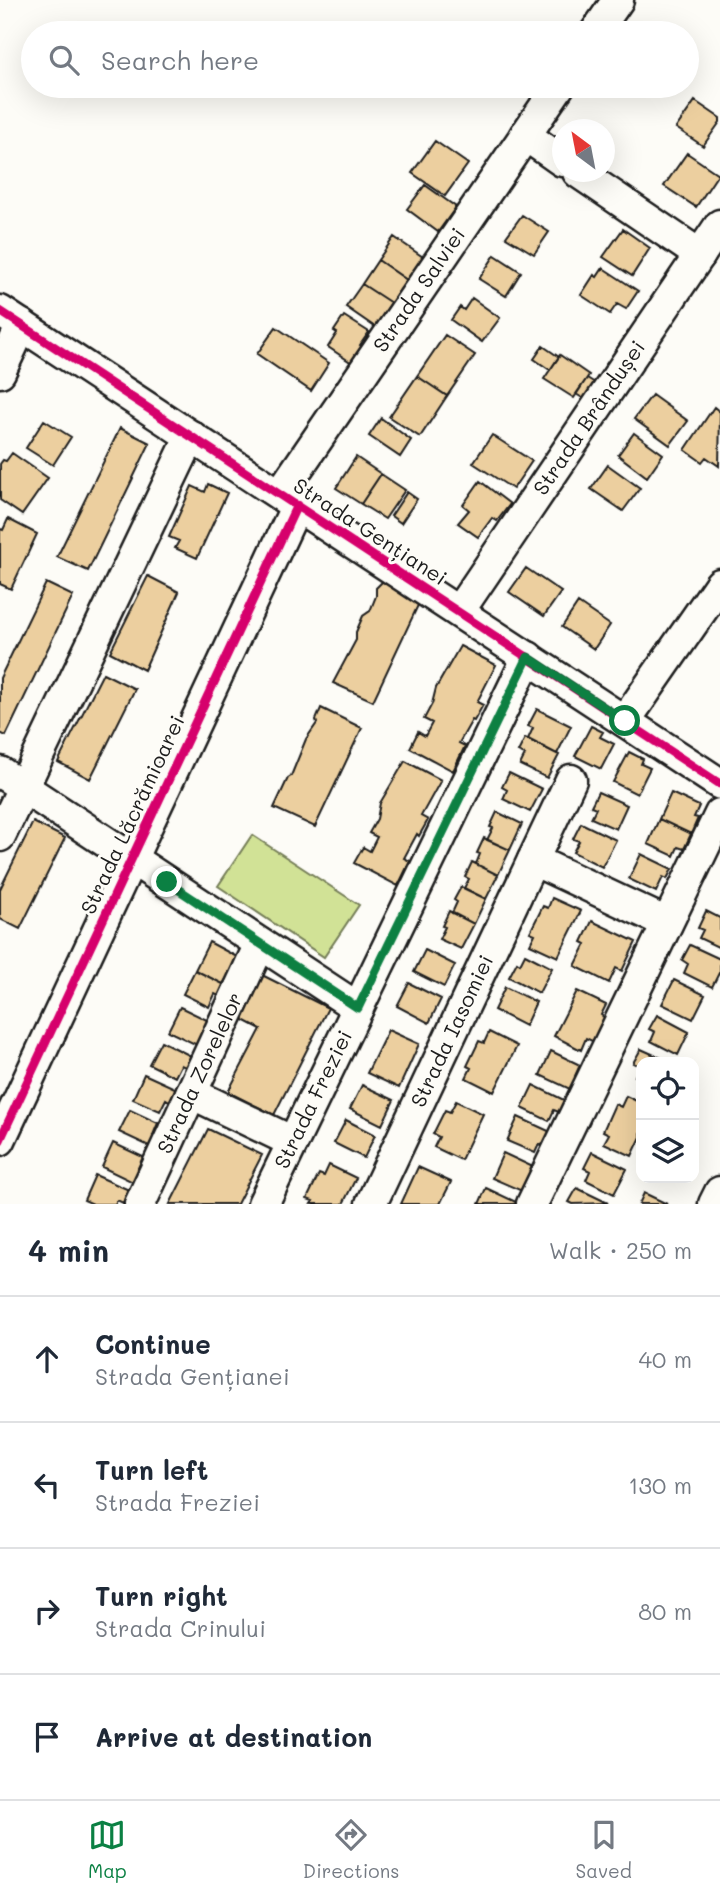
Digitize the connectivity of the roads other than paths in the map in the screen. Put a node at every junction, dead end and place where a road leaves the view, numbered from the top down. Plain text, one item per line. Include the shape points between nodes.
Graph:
1 (618, 0) edge
2 (604, 21) edge
3 (551, 98) edge
4 (525, 135) junction
5 (552, 154) edge
6 (593, 182) edge
7 (720, 225) edge
8 (700, 255) junction
9 (11, 318) edge
10 (0, 372) edge
11 (191, 436) junction
12 (289, 500) junction
13 (720, 584) edge
14 (459, 611) junction
15 (528, 657) junction
16 (625, 721) junction
17 (12, 780) edge
18 (571, 780) dead end
19 (720, 784) edge
20 (720, 814) edge
21 (0, 836) edge
22 (131, 859) junction
23 (533, 860) junction
24 (667, 923) junction
25 (260, 944) junction
26 (358, 1008) junction
27 (191, 1093) junction
28 (0, 1140) edge
29 (293, 1142) junction
30 (720, 1192) edge
31 (140, 1204) edge
32 (263, 1204) edge
33 (371, 1204) edge
34 (532, 1204) edge
35 (714, 1204) edge

1 - 2 street
3 - 4 street, Strada Salviei
4 - 5 street
4 - 12 street, Strada Salviei
6 - 8 street
7 - 8 street, Strada Brândușei
8 - 14 street, Strada Brândușei
9 - 10 street
9 - 11 street, Strada Gențianei
11 - 12 street, Strada Gențianei
11 - 17 street
12 - 14 street, Strada Gențianei
12 - 22 street, Strada Lăcrămioarei
13 - 16 street
14 - 15 street, Strada Gențianei
15 - 16 street, Strada Gențianei
15 - 26 street, Strada Freziei
16 - 19 street, Strada Gențianei
17 - 21 street
17 - 22 street
18 - 23 street, Strada Iasomiei
20 - 24 street
22 - 25 street
22 - 28 street, Strada Lăcrămioarei
23 - 24 street
23 - 33 street, Strada Iasomiei
24 - 34 street
25 - 26 street
25 - 27 street, Strada Zorelelor
26 - 29 street, Strada Freziei
27 - 29 street
27 - 31 street, Strada Zorelelor
29 - 32 street, Strada Freziei
30 - 35 street

